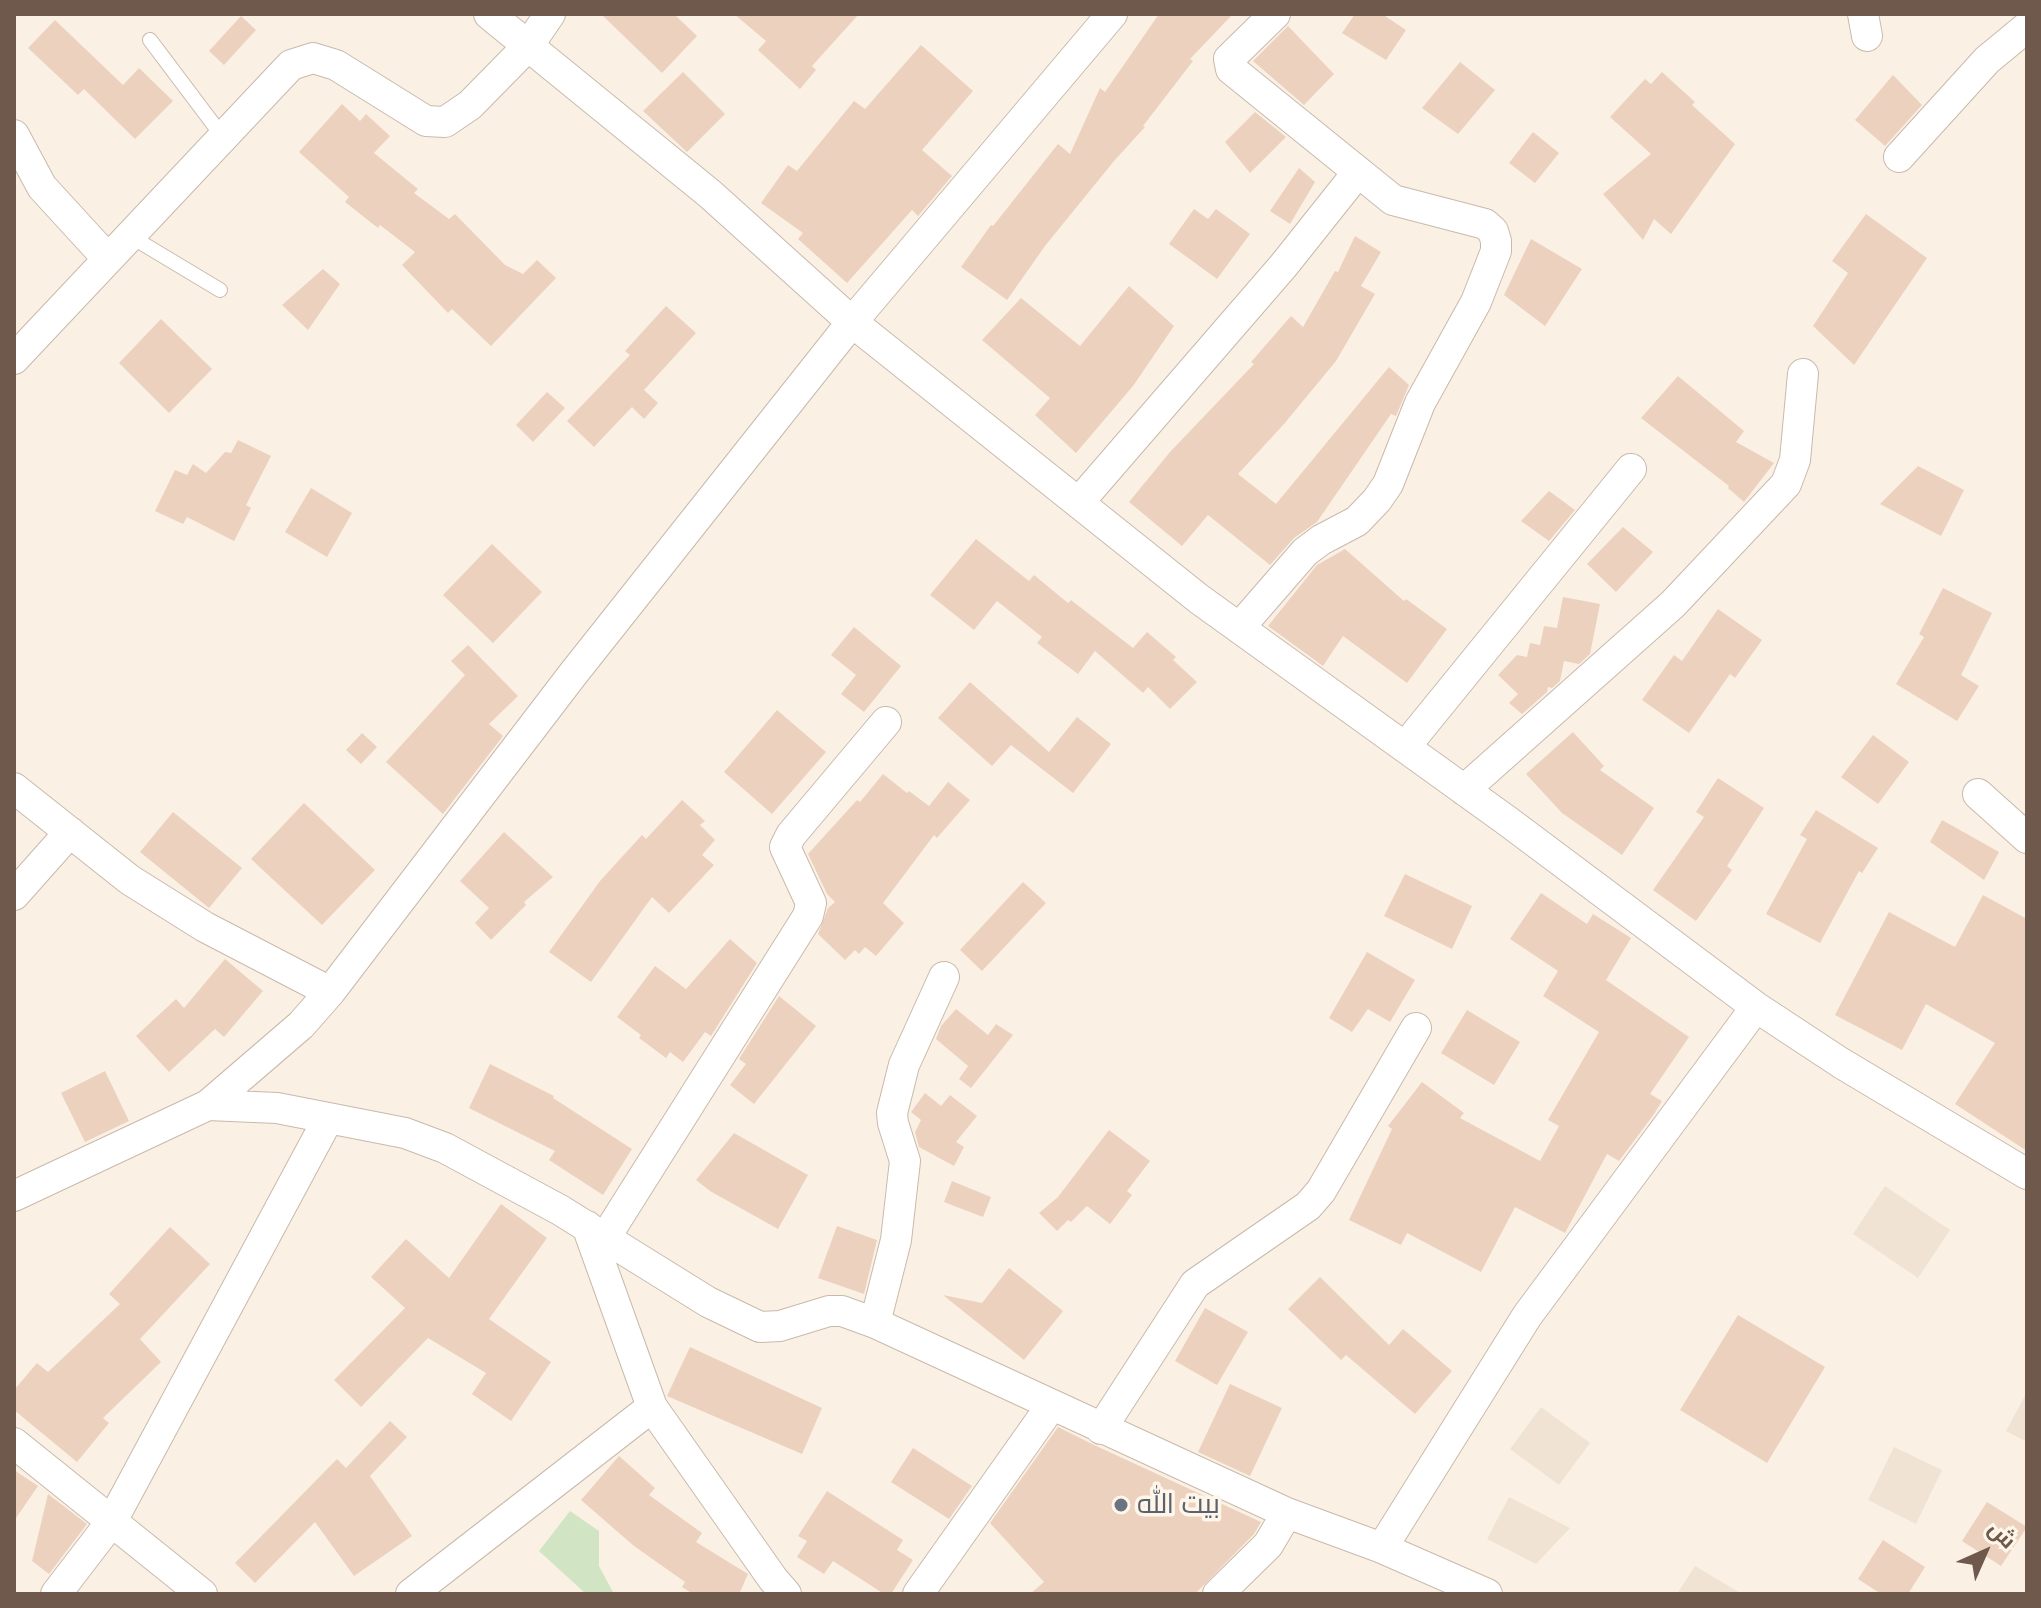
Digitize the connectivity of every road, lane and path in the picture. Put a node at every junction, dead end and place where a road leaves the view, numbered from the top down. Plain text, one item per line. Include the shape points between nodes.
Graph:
1 (489, 14) edge
2 (550, 14) edge
3 (1112, 14) edge
4 (1275, 14) edge
5 (2027, 27) edge
6 (150, 40) dead end
7 (528, 46) junction
8 (14, 135) edge
9 (223, 137) junction
10 (1899, 157) dead end
11 (1358, 172) junction
12 (130, 236) junction
13 (108, 259) junction
14 (220, 290) dead end
15 (852, 322) junction
16 (14, 359) edge
17 (1803, 374) dead end
18 (1631, 469) dead end
19 (1079, 502) junction
20 (1239, 628) junction
21 (886, 722) dead end
22 (1405, 747) junction
23 (14, 788) edge
24 (1464, 790) junction
25 (1978, 794) dead end
26 (70, 832) junction
27 (2027, 838) edge
28 (14, 895) edge
29 (944, 977) dead end
30 (330, 992) junction
31 (1756, 1007) junction
32 (1416, 1028) dead end
33 (208, 1105) junction
34 (328, 1119) junction
35 (2027, 1174) edge
36 (14, 1196) edge
37 (596, 1232) junction
38 (875, 1323) junction
39 (1051, 1406) junction
40 (652, 1407) junction
41 (1101, 1429) junction
42 (14, 1443) edge
43 (1287, 1513) junction
44 (112, 1521) junction
45 (1382, 1548) junction
46 (775, 1589) edge
47 (56, 1594) edge
48 (202, 1594) edge
49 (411, 1594) edge
50 (918, 1594) edge
51 (1218, 1594) edge
52 (1487, 1594) edge

1 - 7 street
2 - 7 street
3 - 15 street
4 - 11 street via 1229,59 1231,69
5 - 10 street via 1987,60
6 - 9 lane
7 - 9 street via 470,105 445,122 426,121 336,65 313,58 291,65
7 - 15 street via 710,194
8 - 13 street via 42,187
9 - 12 street
11 - 19 street
11 - 20 street via 1401,204 1485,224 1493,231 1496,251 1476,302 1420,403 1388,484 1357,521 1305,552
12 - 13 street
12 - 14 lane
13 - 16 street
15 - 19 street
15 - 30 street
17 - 24 street via 1795,460 1786,484 1673,604
18 - 22 street
19 - 20 street
20 - 22 street
21 - 37 street via 785,847 811,903 808,916
22 - 24 street
23 - 26 street
24 - 31 street
25 - 27 street
26 - 28 street
26 - 30 street via 130,880 205,927
29 - 38 street via 904,1065 892,1113 905,1161 896,1240
30 - 33 street via 301,1025
31 - 35 street
31 - 45 street via 1527,1316
32 - 41 street via 1321,1191 1308,1206 1195,1284
33 - 34 street via 277,1108
33 - 36 street
34 - 37 street via 381,1127 445,1148
34 - 44 street
37 - 38 street via 708,1302 760,1327 829,1311
37 - 40 street
38 - 39 street
39 - 41 street
39 - 50 street
40 - 46 street
40 - 49 street
41 - 43 street
42 - 44 street
43 - 45 street
43 - 51 street via 1268,1545
44 - 47 street
44 - 48 street
45 - 52 street

